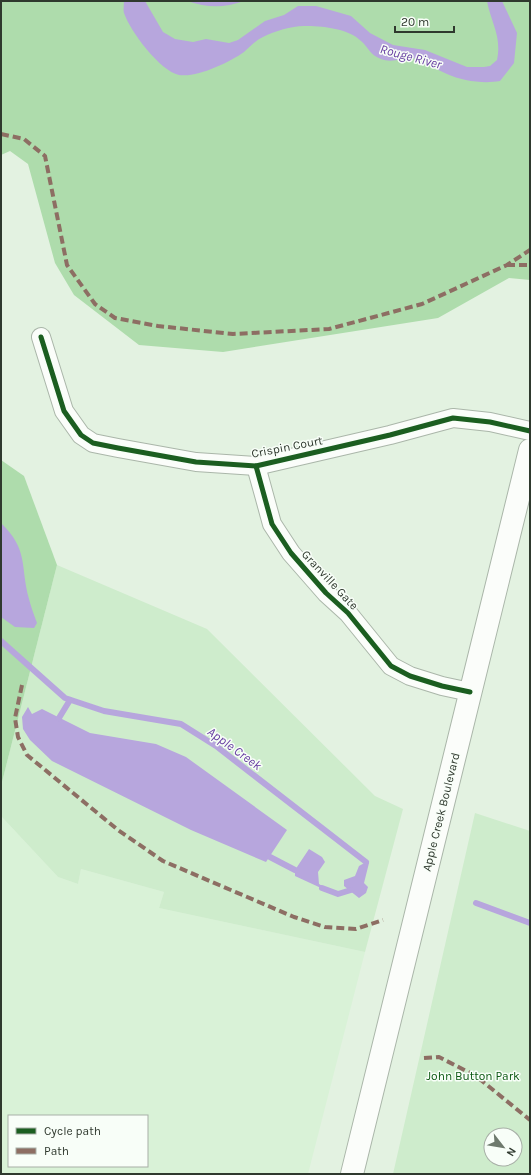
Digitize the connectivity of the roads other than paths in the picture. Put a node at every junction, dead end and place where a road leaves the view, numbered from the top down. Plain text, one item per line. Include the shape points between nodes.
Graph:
1 (41, 337) dead end
2 (530, 431) edge
3 (530, 450) edge
4 (256, 466) junction
5 (470, 692) junction
6 (352, 1174) edge

1 - 4 street, Crispin Court via 64,411 80,435 93,443 196,462
2 - 4 street, Crispin Court via 490,422 452,418
3 - 5 main road, Apple Creek Boulevard
4 - 5 street, Granville Gate via 272,524 291,554 348,613 391,666 423,680
5 - 6 main road, Apple Creek Boulevard

